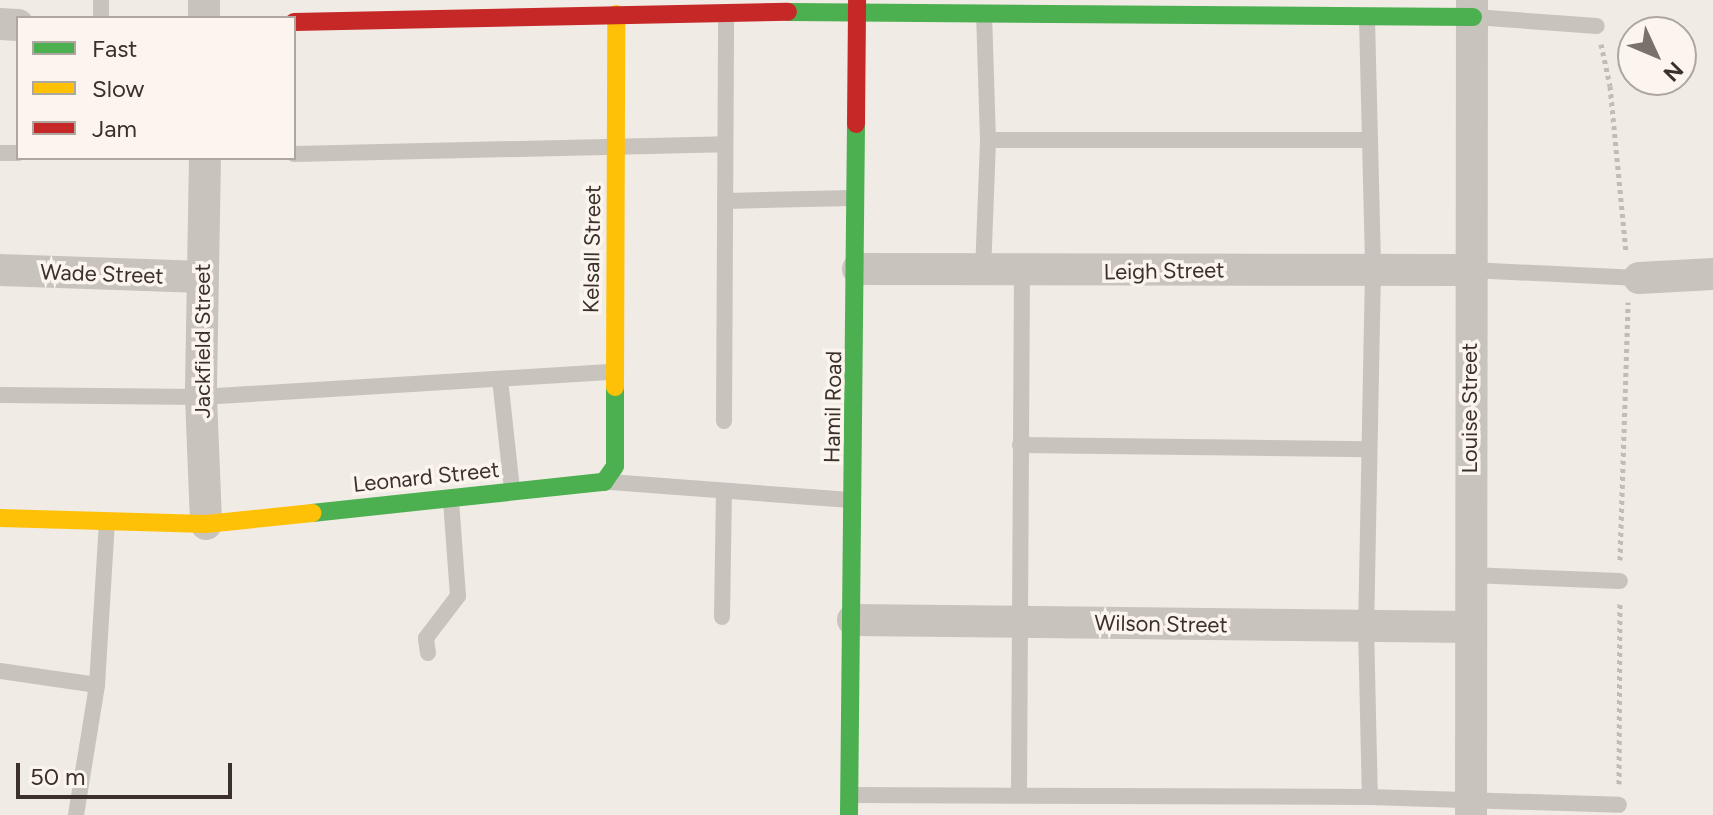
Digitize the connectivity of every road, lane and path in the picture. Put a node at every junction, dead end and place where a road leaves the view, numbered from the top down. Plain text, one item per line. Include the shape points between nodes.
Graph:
1 (311, 0) edge
2 (857, 5) edge
3 (984, 7) edge
4 (1368, 7) edge
5 (559, 8) edge
6 (1473, 8) edge
7 (444, 9) edge
8 (730, 9) edge
9 (616, 14) junction
10 (302, 22) edge
11 (1597, 26) joint
12 (988, 140) junction
13 (1369, 140) junction
14 (725, 144) junction
15 (619, 145) junction
16 (296, 154) edge
17 (205, 160) edge
18 (858, 198) junction
19 (725, 201) junction
20 (858, 269) junction
21 (1373, 269) junction
22 (0, 270) edge
23 (1470, 270) junction
24 (983, 272) junction
25 (1022, 272) junction
26 (1713, 274) edge
27 (203, 277) junction
28 (1634, 278) junction
29 (613, 372) junction
30 (500, 379) junction
31 (0, 395) edge
32 (201, 397) junction
33 (724, 421) dead end
34 (1020, 445) junction
35 (1368, 449) junction
36 (604, 482) junction
37 (724, 491) junction
38 (512, 492) junction
39 (451, 500) junction
40 (856, 500) junction
41 (0, 518) edge
42 (107, 522) junction
43 (206, 524) junction
44 (1470, 575) junction
45 (1620, 581) junction
46 (722, 617) dead end
47 (853, 620) junction
48 (1018, 622) junction
49 (1366, 626) junction
50 (1469, 627) junction
51 (428, 653) dead end
52 (0, 671) edge
53 (97, 685) junction
54 (1019, 793) junction
55 (850, 795) junction
56 (1370, 797) junction
57 (1619, 805) joint
58 (1472, 807) edge
59 (76, 815) edge
60 (849, 815) edge

1 - 10 lane
2 - 3 street
2 - 8 street
2 - 18 street, Hamil Road
3 - 4 street
3 - 12 lane
4 - 6 street
4 - 13 lane
5 - 7 street
5 - 9 street
6 - 11 lane
6 - 23 street, Louise Street
7 - 10 street
8 - 9 street
8 - 14 lane
9 - 15 street, Kelsall Street
11 - 28 path via 1610,86
12 - 13 lane
12 - 24 lane
13 - 21 lane
14 - 15 lane
14 - 19 lane
15 - 16 lane
15 - 29 street, Kelsall Street
17 - 27 street, Jackfield Street
18 - 19 lane
18 - 20 street, Hamil Road
19 - 33 lane
20 - 24 street, Leigh Street
20 - 40 street, Hamil Road
21 - 23 street, Leigh Street
21 - 25 street, Leigh Street
21 - 35 lane
22 - 27 street, Wade Street
23 - 28 lane
23 - 44 street, Louise Street
24 - 25 street, Leigh Street
25 - 34 lane
26 - 28 street
27 - 32 street, Jackfield Street
28 - 45 path
29 - 30 lane
29 - 36 street, Kelsall Street via 615,466
30 - 32 lane
30 - 38 lane
31 - 32 lane
32 - 43 street, Jackfield Street
34 - 35 lane
34 - 48 lane
35 - 49 lane
36 - 37 lane, Leonard Street
36 - 38 street, Leonard Street
37 - 40 lane, Leonard Street
37 - 46 lane
38 - 39 street, Leonard Street
39 - 43 street, Leonard Street
39 - 51 lane via 458,596 426,638
40 - 47 street, Hamil Road
41 - 42 street, Leonard Street
42 - 43 street, Leonard Street
42 - 53 lane
44 - 45 lane
44 - 50 street, Louise Street
45 - 57 path
47 - 48 street, Wilson Street
47 - 55 street, Hamil Road
48 - 49 street, Wilson Street
48 - 54 lane
49 - 50 street, Wilson Street
49 - 56 lane
50 - 58 street, Louise Street
52 - 53 lane
53 - 59 lane
54 - 55 lane
54 - 56 lane
55 - 60 street, Hamil Road
56 - 58 lane
57 - 58 lane

